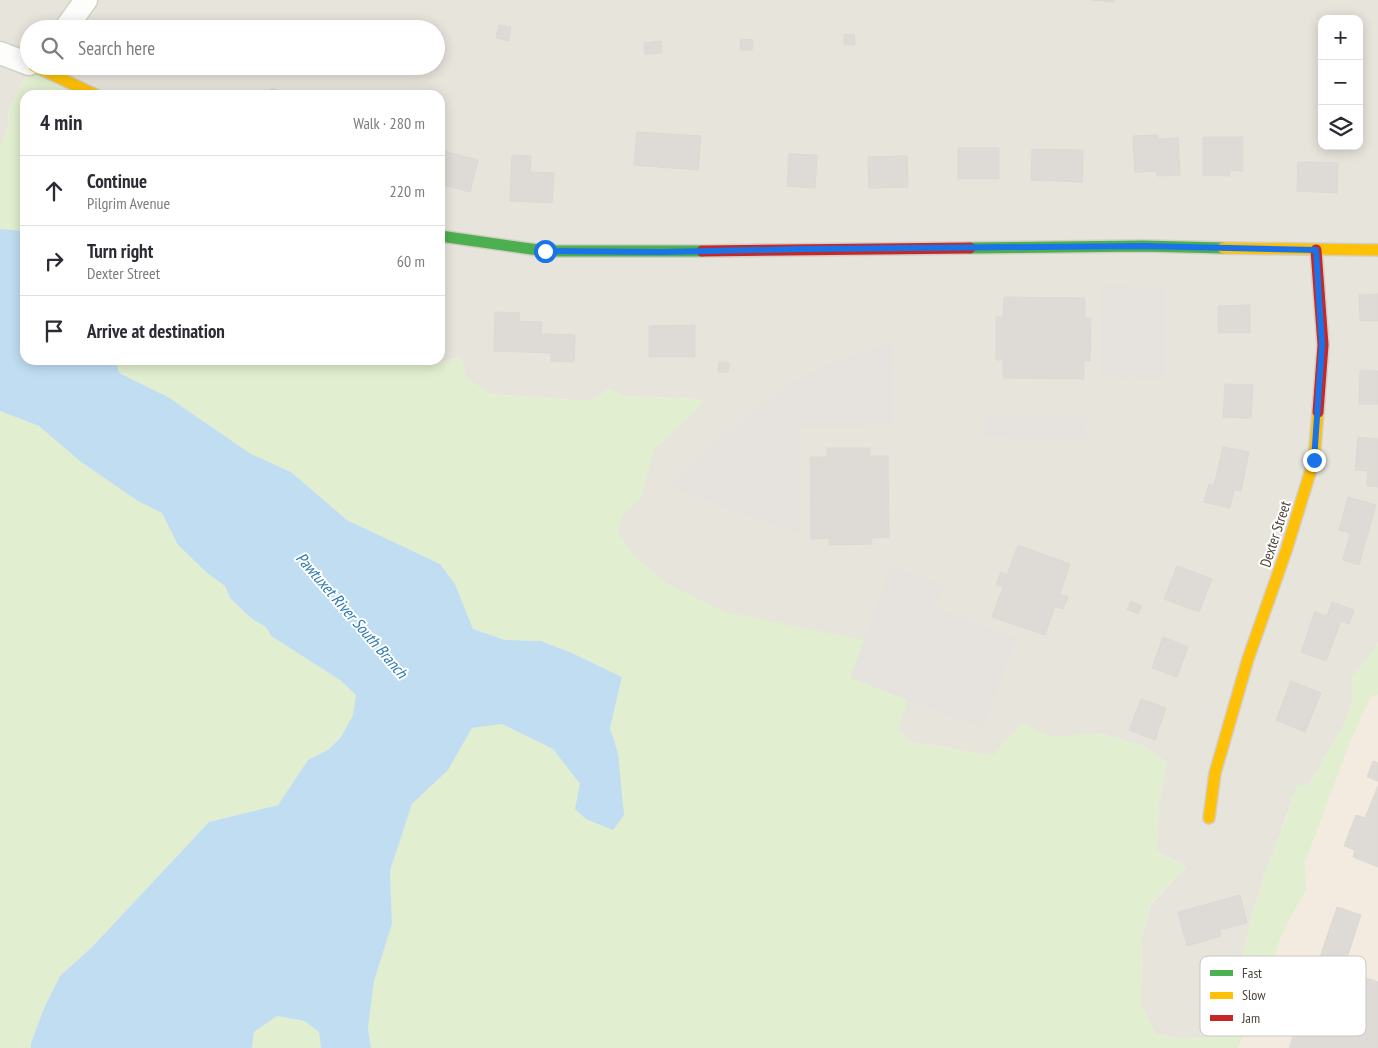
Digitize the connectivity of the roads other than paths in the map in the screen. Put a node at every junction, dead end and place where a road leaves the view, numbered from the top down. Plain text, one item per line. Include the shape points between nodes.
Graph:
1 (86, 0) edge
2 (72, 20) edge
3 (0, 53) edge
4 (20, 61) edge
5 (53, 75) edge
6 (85, 90) edge
7 (445, 237) edge
8 (1316, 250) junction
9 (1378, 250) edge
10 (1209, 818) dead end

1 - 2 street
3 - 4 street
5 - 6 street
7 - 8 street via 545,251 1144,246
8 - 9 street
8 - 10 street, Dexter Street via 1322,345 1314,460 1242,678 1215,773

